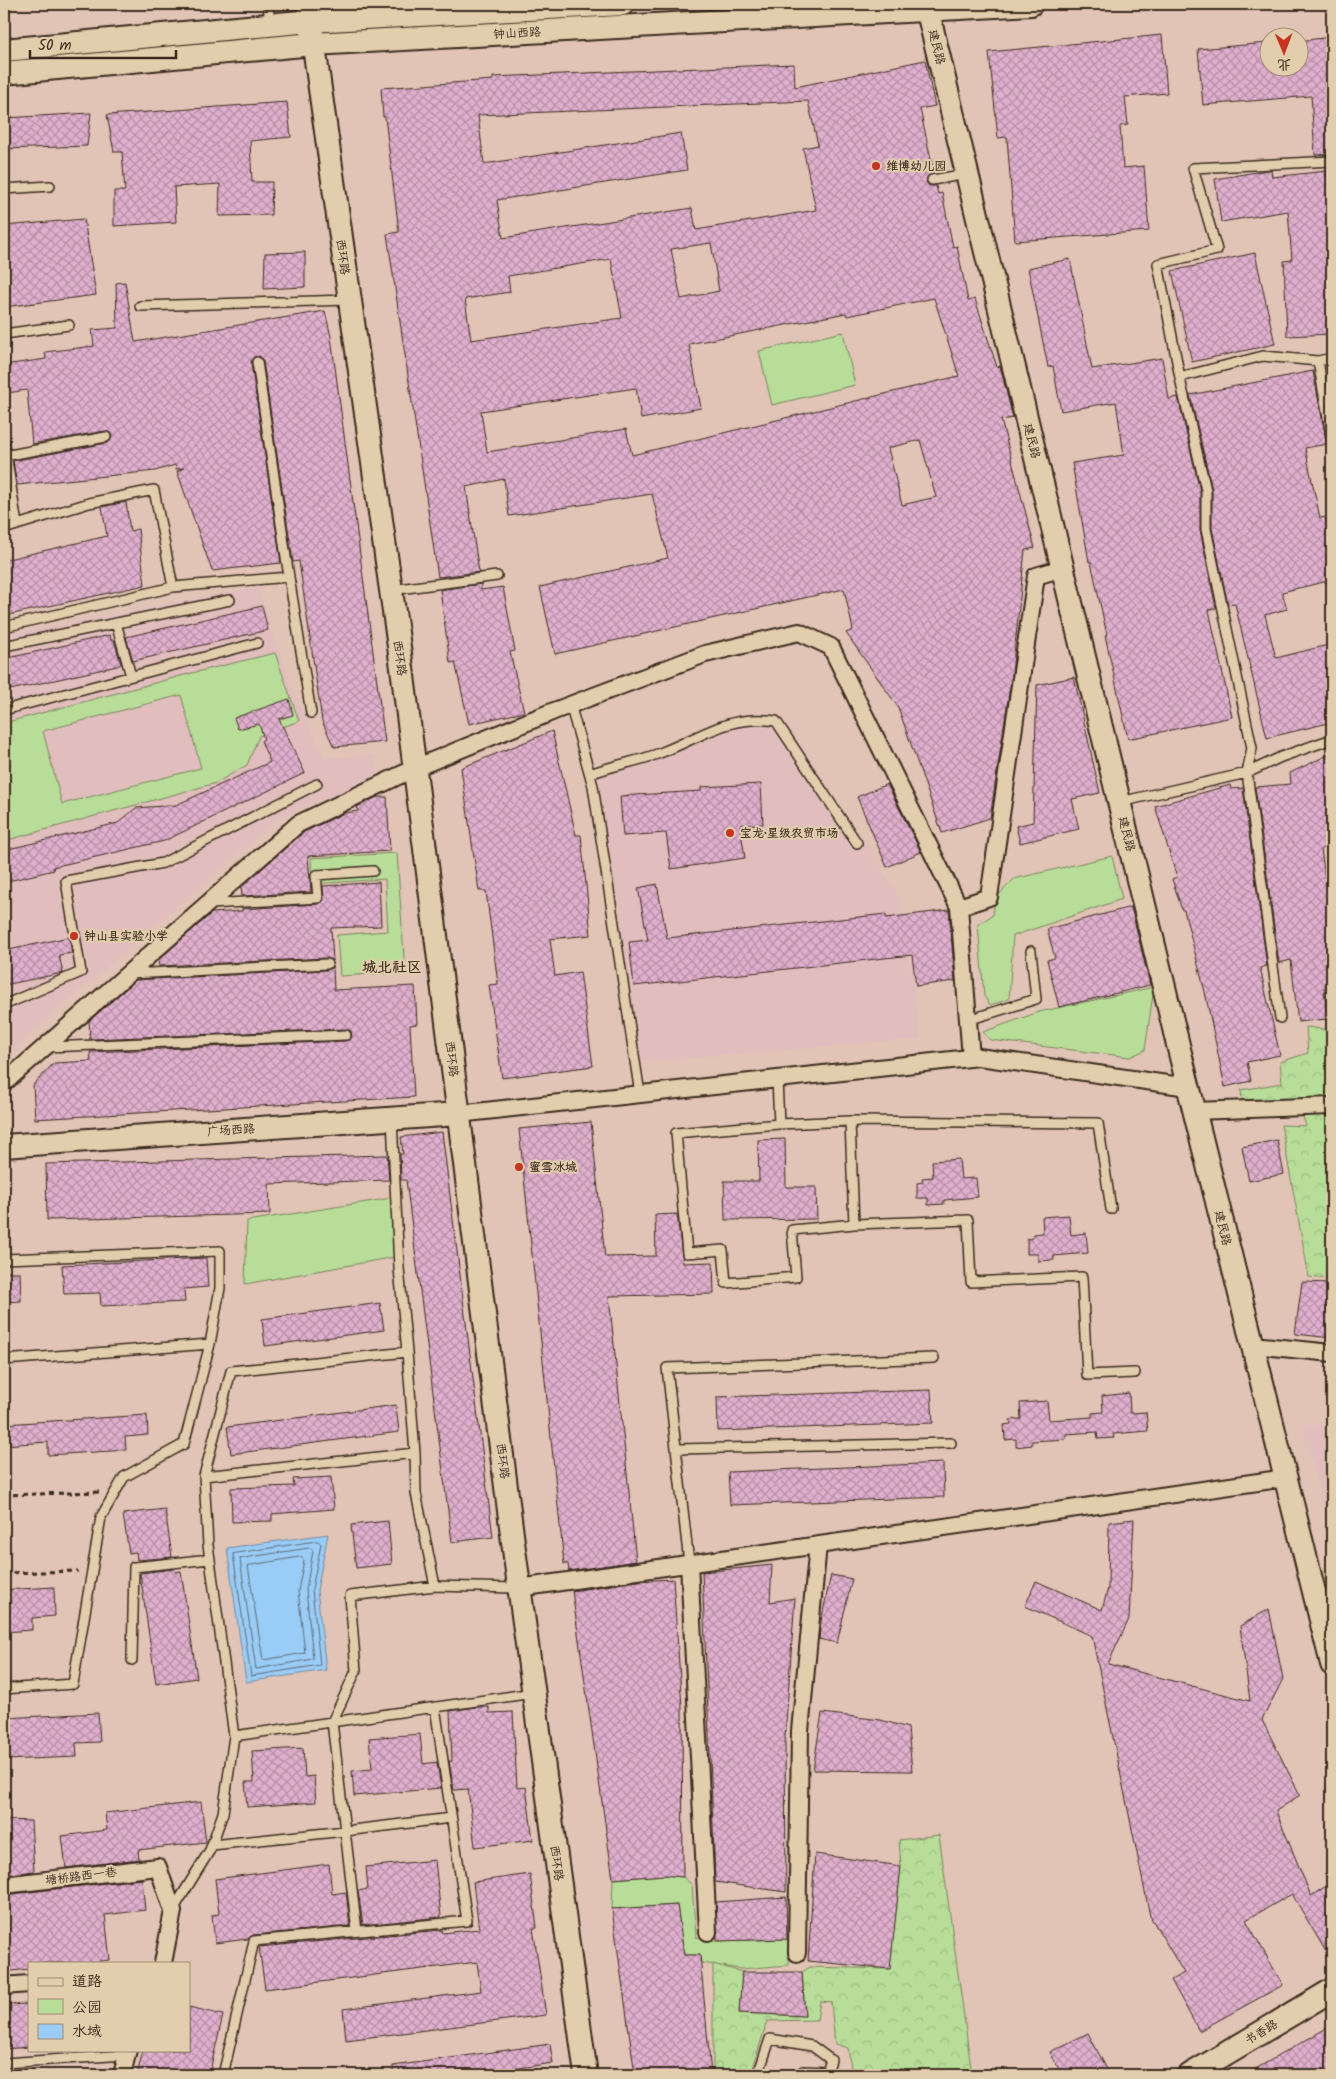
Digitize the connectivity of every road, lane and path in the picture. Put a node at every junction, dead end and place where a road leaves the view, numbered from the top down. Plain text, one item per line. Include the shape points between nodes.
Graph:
1 (623, 4) edge
2 (1031, 4) edge
3 (927, 7) edge
4 (787, 11) edge
5 (309, 13) edge
6 (269, 14) edge
7 (313, 44) junction
8 (4, 50) edge
9 (4, 73) edge
10 (1332, 161) edge
11 (967, 174) junction
12 (932, 180) dead end
13 (50, 186) dead end
14 (4, 189) edge
15 (349, 300) junction
16 (140, 306) dead end
17 (69, 324) dead end
18 (4, 334) edge
19 (1332, 358) edge
20 (1318, 361) junction
21 (257, 362) dead end
22 (1180, 377) junction
23 (106, 437) dead end
24 (4, 441) edge
25 (1332, 441) edge
26 (5, 456) edge
27 (17, 525) junction
28 (4, 529) edge
29 (1063, 568) junction
30 (497, 576) dead end
31 (289, 577) junction
32 (173, 587) junction
33 (391, 590) junction
34 (230, 600) dead end
35 (116, 623) junction
36 (4, 627) edge
37 (257, 643) dead end
38 (4, 646) edge
39 (131, 676) junction
40 (570, 704) junction
41 (4, 710) edge
42 (311, 713) dead end
43 (1332, 739) edge
44 (414, 768) junction
45 (1247, 773) junction
46 (590, 774) junction
47 (317, 784) dead end
48 (1119, 802) junction
49 (857, 843) dead end
50 (374, 871) dead end
51 (207, 904) junction
52 (958, 907) junction
53 (1030, 950) dead end
54 (327, 964) dead end
55 (128, 974) junction
56 (4, 1005) edge
57 (1280, 1018) dead end
58 (968, 1020) junction
59 (346, 1035) dead end
60 (44, 1048) junction
61 (971, 1058) junction
62 (777, 1079) junction
63 (4, 1082) edge
64 (1188, 1087) junction
65 (640, 1094) junction
66 (1332, 1106) edge
67 (1194, 1111) junction
68 (458, 1114) junction
69 (392, 1118) junction
70 (850, 1121) junction
71 (779, 1124) junction
72 (4, 1146) edge
73 (1111, 1209) dead end
74 (854, 1224) junction
75 (4, 1259) edge
76 (210, 1344) junction
77 (1253, 1345) junction
78 (407, 1352) junction
79 (1332, 1353) edge
80 (934, 1358) dead end
81 (4, 1360) edge
82 (1135, 1373) dead end
83 (951, 1443) dead end
84 (676, 1449) junction
85 (415, 1453) junction
86 (204, 1476) junction
87 (1286, 1478) junction
88 (116, 1492) junction
89 (4, 1495) edge
90 (818, 1545) junction
91 (210, 1559) junction
92 (689, 1563) junction
93 (92, 1571) junction
94 (4, 1573) edge
95 (435, 1586) junction
96 (519, 1588) junction
97 (132, 1660) dead end
98 (1332, 1664) edge
99 (4, 1689) edge
100 (534, 1693) junction
101 (435, 1707) junction
102 (332, 1722) junction
103 (234, 1736) junction
104 (452, 1818) junction
105 (345, 1831) junction
106 (212, 1845) junction
107 (4, 1885) edge
108 (172, 1911) junction
109 (357, 1931) junction
110 (708, 1932) dead end
111 (797, 1953) dead end
112 (163, 1962) edge
113 (28, 1984) edge
114 (4, 1986) edge
115 (1332, 1990) edge
116 (127, 2053) edge
117 (4, 2063) edge
118 (803, 2071) dead end
119 (122, 2075) edge
120 (223, 2075) edge
121 (586, 2075) edge
122 (758, 2075) edge
123 (1190, 2075) edge

1 - 5 street, 钟山西路
2 - 3 street, 钟山西路
3 - 4 street, 钟山西路
3 - 11 street, 建民路
4 - 7 street, 钟山西路
5 - 6 street, 钟山西路
5 - 7 street, 西环路
6 - 8 street, 钟山西路
7 - 9 street, 钟山西路
7 - 15 street, 西环路
10 - 22 lane via 1193,168 1217,250 1158,264
11 - 12 lane
11 - 29 street, 建民路
13 - 14 lane
15 - 16 lane
15 - 33 street, 西环路
17 - 18 lane
19 - 20 lane
20 - 22 lane via 1263,356
20 - 25 lane
21 - 31 lane
22 - 45 lane via 1206,490 1206,529 1252,748
23 - 26 lane
24 - 26 lane
26 - 27 lane
27 - 28 lane
27 - 32 lane via 89,503 154,490
29 - 48 street, 建民路
29 - 52 street via 1036,576 989,897
30 - 33 lane
31 - 32 lane
31 - 42 lane
32 - 36 lane
33 - 44 street, 西环路
34 - 35 lane
35 - 38 lane
35 - 39 lane
37 - 39 lane
39 - 41 lane
40 - 44 street
40 - 46 lane
40 - 52 street via 705,654 798,632 831,647
43 - 45 lane
44 - 51 street via 298,824
44 - 68 street, 西环路
45 - 48 lane
45 - 57 lane
46 - 49 lane via 658,754 726,724 762,719 776,721
46 - 65 lane
47 - 56 lane via 162,863 66,881 81,972
48 - 64 street, 建民路
50 - 51 lane via 316,875 318,898
51 - 55 street
52 - 58 street
53 - 58 lane via 1036,999
54 - 55 lane
55 - 60 street
58 - 61 street
59 - 60 lane
60 - 63 street
61 - 62 street
61 - 64 street
62 - 65 street
62 - 71 lane
64 - 67 street, 建民路
65 - 68 street
66 - 67 street
67 - 77 street, 建民路
68 - 69 street, 广场西路
68 - 96 street, 西环路
69 - 72 street, 广场西路
69 - 78 lane via 399,1268
70 - 71 lane
70 - 73 lane via 1098,1123
70 - 74 lane
71 - 74 lane via 676,1134 687,1253 723,1250 726,1283 796,1277 792,1230
74 - 82 lane via 968,1220 971,1282 1082,1277 1087,1376
75 - 76 lane via 220,1251 220,1288
76 - 81 lane
76 - 88 lane via 184,1444 124,1477
77 - 79 street
77 - 87 street, 建民路
78 - 85 lane
78 - 86 lane via 230,1371
80 - 84 lane via 667,1368
83 - 84 lane
84 - 92 lane
85 - 86 lane
85 - 95 lane via 416,1493
86 - 91 lane
87 - 90 street
87 - 98 street, 建民路
88 - 89 path
88 - 93 lane via 101,1517
90 - 92 street
90 - 111 street via 800,1731
91 - 97 lane via 134,1567
91 - 103 lane
92 - 96 street
92 - 110 street
93 - 94 path
93 - 99 lane via 73,1684
95 - 96 lane
95 - 102 lane via 350,1596 356,1671
96 - 100 street, 西环路
100 - 101 lane
100 - 121 street, 西环路
101 - 102 lane
101 - 104 lane
102 - 103 lane
102 - 105 lane
103 - 106 lane via 224,1813
104 - 105 lane
104 - 109 lane via 467,1921
105 - 106 lane
105 - 109 lane
106 - 108 lane
107 - 108 street, 塘桥路西一巷 via 158,1867
108 - 112 street
109 - 120 lane via 254,1941
113 - 114 street
115 - 123 street, 书香路
116 - 117 lane
116 - 119 street
118 - 122 lane via 827,2072 830,2060 812,2046 770,2039

